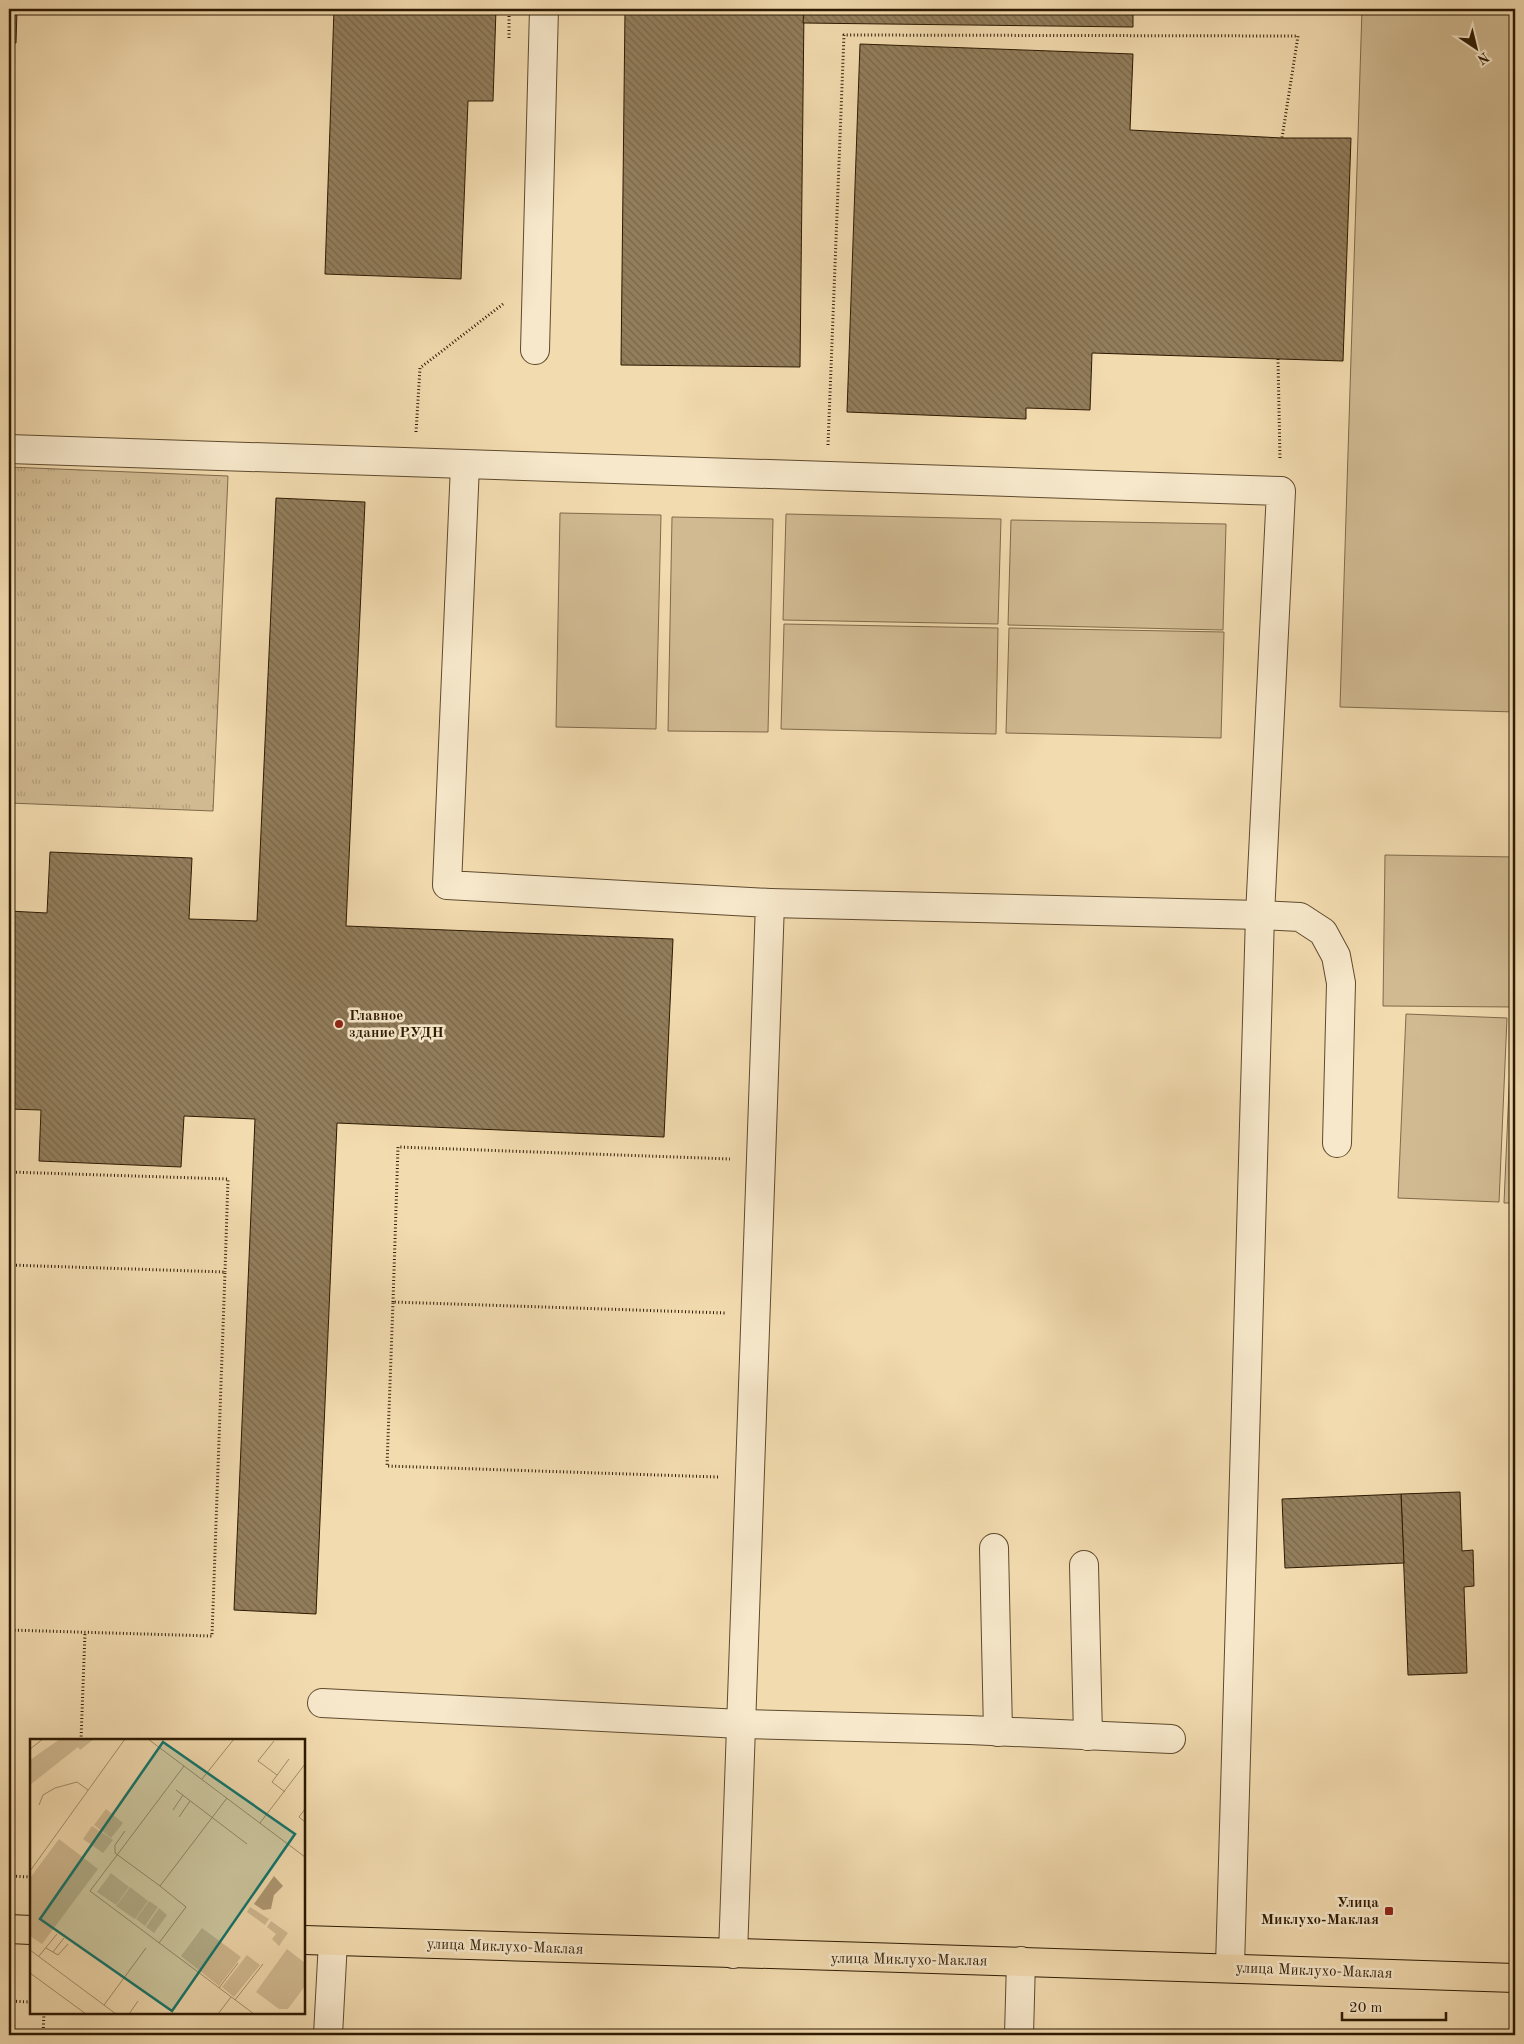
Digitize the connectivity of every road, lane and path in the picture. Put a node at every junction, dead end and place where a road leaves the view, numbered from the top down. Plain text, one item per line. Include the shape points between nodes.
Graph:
1 (509, 9) edge
2 (544, 9) edge
3 (509, 38) dead end
4 (1282, 138) dead end
5 (504, 295) dead end
6 (535, 350) dead end
7 (1278, 359) dead end
8 (9, 449) edge
9 (413, 463) junction
10 (465, 464) junction
11 (826, 476) junction
12 (1281, 491) junction
13 (770, 903) junction
14 (1260, 915) junction
15 (1337, 1143) dead end
16 (761, 1160) junction
17 (9, 1172) edge
18 (9, 1265) edge
19 (225, 1272) junction
20 (393, 1302) junction
21 (756, 1314) junction
22 (749, 1478) junction
23 (994, 1548) dead end
24 (1084, 1564) dead end
25 (9, 1630) edge
26 (85, 1632) junction
27 (322, 1703) dead end
28 (741, 1724) junction
29 (998, 1732) junction
30 (1088, 1736) junction
31 (81, 1739) edge
32 (1171, 1739) dead end
33 (9, 1876) edge
34 (30, 1877) edge
35 (9, 1929) edge
36 (30, 1930) edge
37 (305, 1940) edge
38 (333, 1940) junction
39 (733, 1954) junction
40 (1021, 1961) junction
41 (1230, 1966) junction
42 (1515, 1978) edge
43 (9, 2001) edge
44 (30, 2002) dead end
45 (44, 2014) edge
46 (43, 2035) edge
47 (328, 2035) edge
48 (1019, 2035) edge

1 - 3 path
2 - 6 lane
4 - 11 path via 1298,36 844,35
5 - 9 path via 504,305 420,368
7 - 12 path
8 - 9 lane
9 - 10 lane
10 - 11 lane
10 - 13 lane via 447,885
11 - 12 lane
12 - 14 lane
13 - 14 lane
13 - 16 lane
14 - 15 lane via 1300,917 1323,932 1336,956 1341,983
14 - 41 lane
16 - 20 path via 398,1147
16 - 21 lane
17 - 19 path via 228,1179
18 - 19 path
19 - 26 path via 212,1636
20 - 21 path
20 - 22 path via 387,1466
21 - 22 lane
22 - 28 lane
23 - 29 lane
24 - 30 lane
25 - 26 path
26 - 31 path
27 - 28 lane
28 - 29 lane
28 - 39 lane
29 - 30 lane
30 - 32 lane
33 - 34 path
35 - 36 main road
37 - 38 main road, улица Миклухо-Маклая
38 - 39 main road, улица Миклухо-Маклая
38 - 47 lane
39 - 40 main road, улица Миклухо-Маклая
40 - 41 main road, улица Миклухо-Маклая
40 - 48 lane
41 - 42 main road, улица Миклухо-Маклая
43 - 44 path
45 - 46 path

